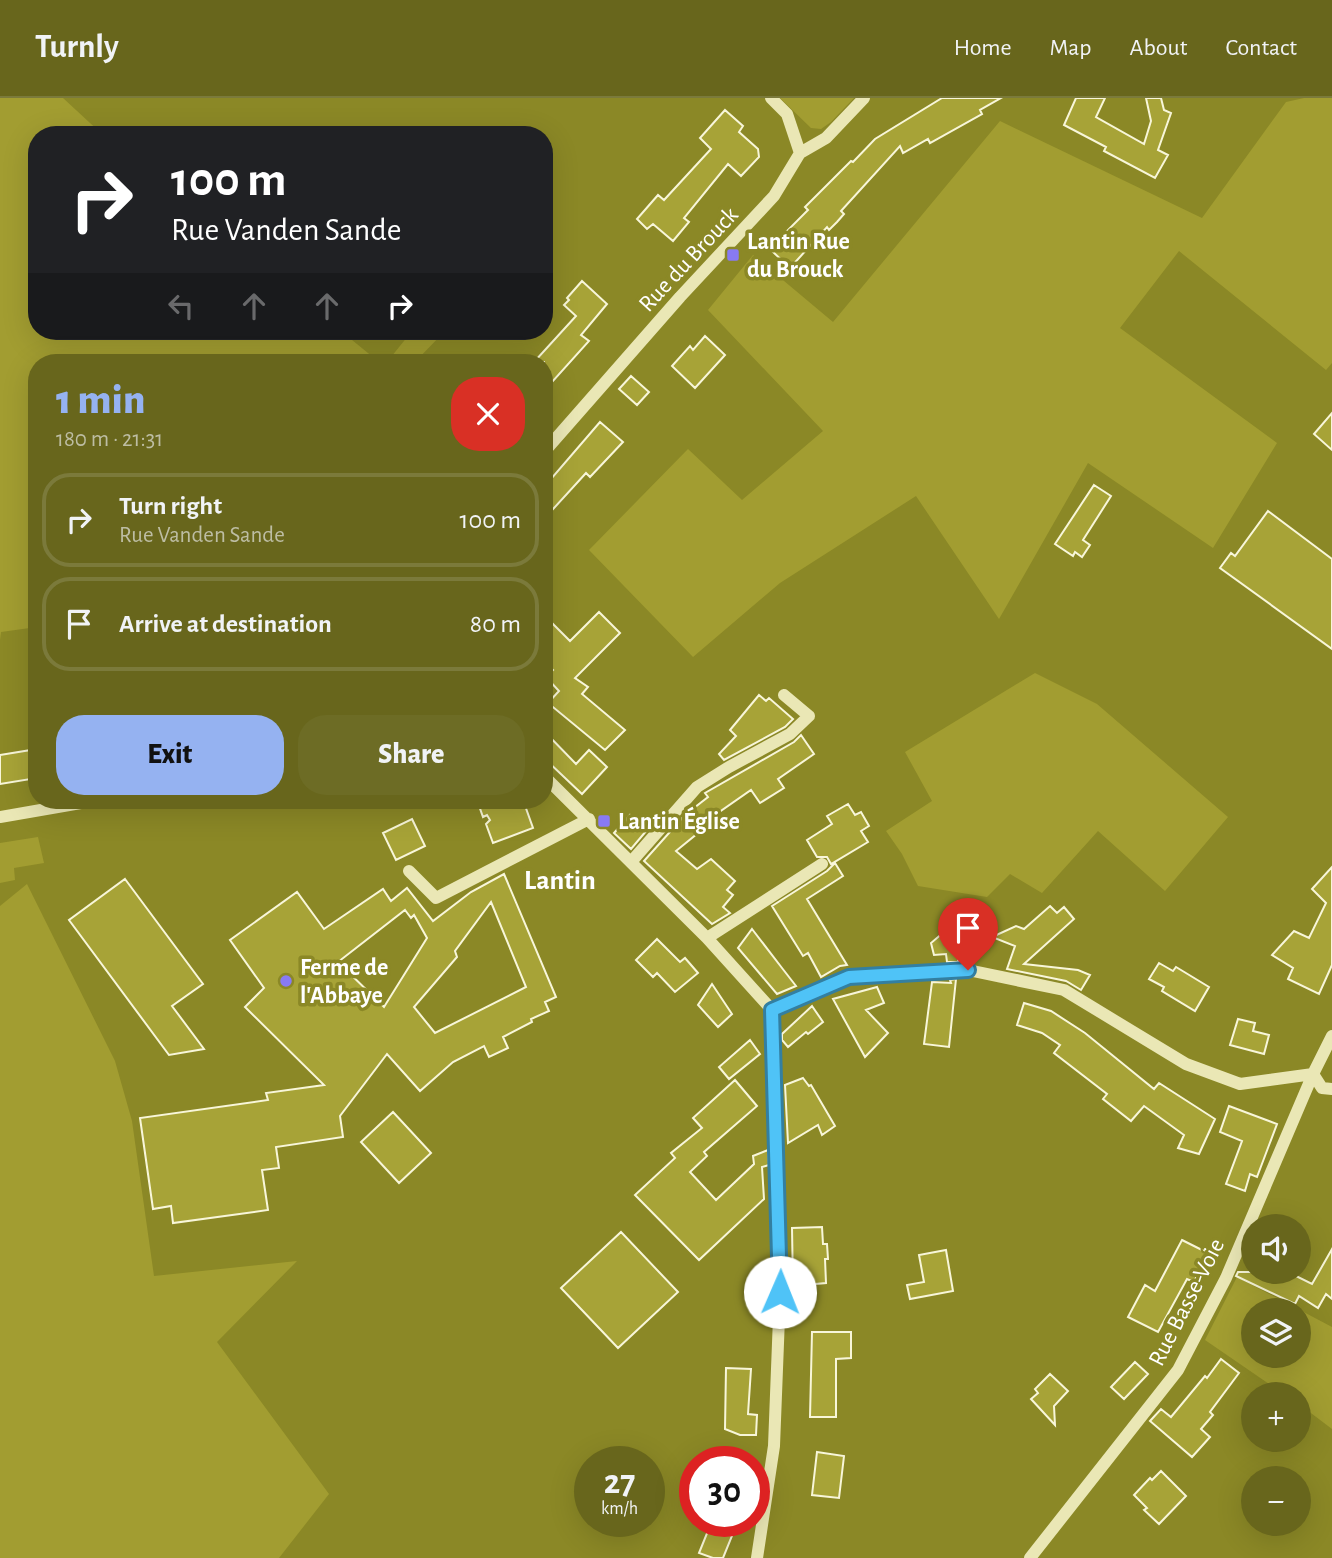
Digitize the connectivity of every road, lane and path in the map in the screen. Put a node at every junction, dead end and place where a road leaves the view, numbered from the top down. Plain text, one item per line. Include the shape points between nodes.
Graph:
1 (771, 98) edge
2 (864, 98) edge
3 (800, 153) junction
4 (553, 442) edge
5 (784, 695) dead end
6 (553, 785) edge
7 (46, 809) edge
8 (0, 817) edge
9 (589, 819) junction
10 (631, 862) junction
11 (822, 864) dead end
12 (409, 871) dead end
13 (707, 938) junction
14 (772, 1010) junction
15 (1332, 1036) edge
16 (1312, 1074) junction
17 (1332, 1089) edge
18 (757, 1558) edge
19 (1030, 1558) edge

1 - 3 street via 788,114
2 - 3 street, Rue du Brouck via 826,138
3 - 4 street, Rue du Brouck via 774,196
5 - 10 street via 810,716 790,734 697,787
6 - 9 street
7 - 8 street
9 - 10 street
9 - 12 street via 436,898
10 - 13 street
11 - 13 street
13 - 14 street
14 - 16 street via 849,977 968,970 1064,990 1186,1063 1240,1084
14 - 18 street via 781,1266 774,1446
15 - 16 street, Rue Basse-Voie
16 - 17 street via 1322,1088
16 - 19 street, Rue Basse-Voie via 1226,1278 1178,1370

